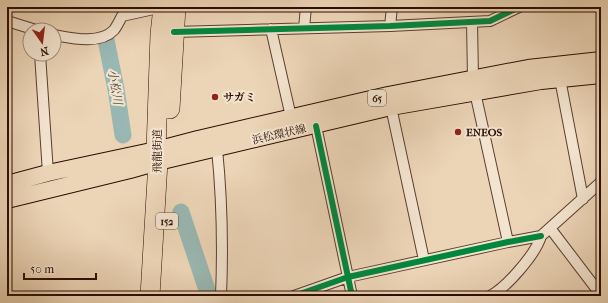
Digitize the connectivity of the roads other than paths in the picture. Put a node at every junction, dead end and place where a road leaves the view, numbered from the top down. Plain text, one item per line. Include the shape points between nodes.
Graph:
1 (163, 7) edge
2 (176, 7) edge
3 (306, 7) edge
4 (392, 7) edge
5 (518, 7) edge
6 (599, 7) edge
7 (601, 10) edge
8 (7, 20) edge
9 (472, 22) junction
10 (22, 25) edge
11 (390, 26) junction
12 (271, 28) junction
13 (304, 28) junction
14 (174, 32) junction
15 (62, 37) edge
16 (601, 60) edge
17 (41, 62) edge
18 (601, 75) edge
19 (560, 79) junction
20 (474, 85) junction
21 (391, 108) junction
22 (290, 118) junction
23 (316, 126) junction
24 (217, 149) junction
25 (163, 155) junction
26 (48, 174) junction
27 (601, 182) edge
28 (7, 184) edge
29 (583, 199) junction
30 (7, 200) edge
31 (550, 228) junction
32 (541, 236) junction
33 (508, 242) junction
34 (424, 260) junction
35 (348, 277) junction
36 (601, 294) edge
37 (150, 296) edge
38 (163, 296) edge
39 (221, 296) edge
40 (294, 296) edge
41 (352, 296) edge
42 (490, 296) edge

1 - 15 street via 122,16 114,29 100,38 77,40
1 - 25 highway, 飛龍街道 / 152 via 160,34
2 - 14 highway, 飛龍街道 / 152
3 - 13 street
4 - 11 street
5 - 9 street via 490,21
6 - 7 street
8 - 10 street
9 - 11 street
9 - 20 street
11 - 13 street
12 - 13 street
12 - 14 street
12 - 22 street
14 - 25 highway, 飛龍街道 / 152
16 - 20 main road, 浜松環状線 / 65 via 528,68
17 - 26 street
18 - 19 main road, 浜松環状線 / 65
19 - 20 main road, 浜松環状線 / 65
19 - 29 street
20 - 21 main road, 浜松環状線 / 65
20 - 22 main road, 浜松環状線 / 65 via 388,95
20 - 33 street
21 - 23 main road, 浜松環状線 / 65
21 - 34 street
22 - 25 main road, 浜松環状線 / 65
23 - 24 main road, 浜松環状線 / 65
23 - 35 street
24 - 25 main road, 浜松環状線 / 65
24 - 39 street via 221,178
25 - 26 main road, 浜松環状線 / 65
25 - 30 main road, 浜松環状線 / 65 via 130,170
25 - 37 highway, 飛龍街道 / 152
25 - 38 highway, 飛龍街道 / 152
26 - 28 main road, 浜松環状線 / 65
27 - 29 street
29 - 31 street
31 - 32 street
31 - 36 street
32 - 33 street
32 - 42 street via 539,244 524,264 508,282
33 - 34 street
34 - 35 street
35 - 40 street
35 - 41 street

